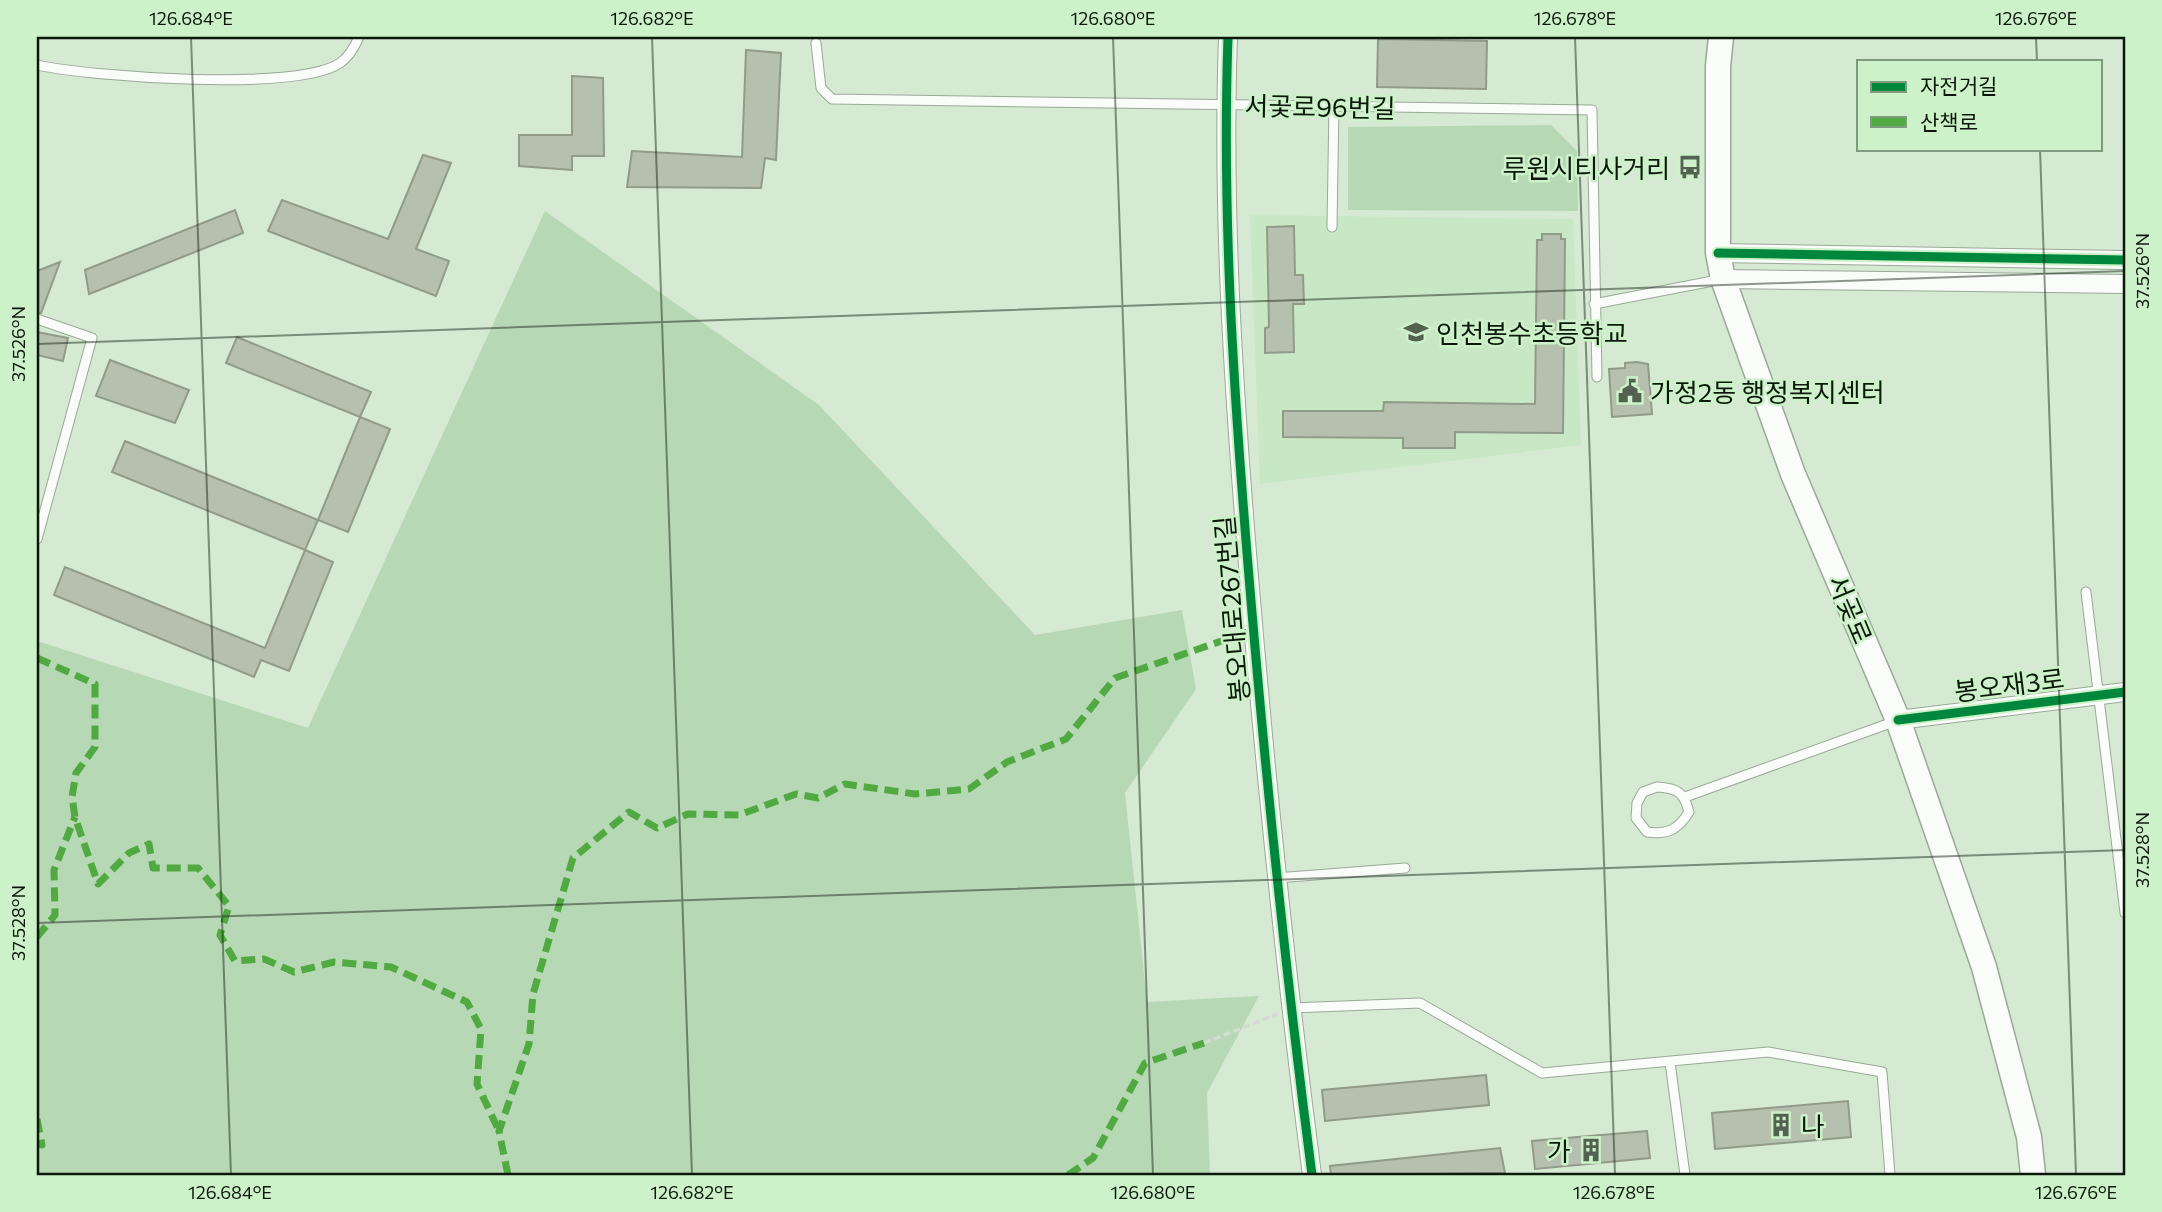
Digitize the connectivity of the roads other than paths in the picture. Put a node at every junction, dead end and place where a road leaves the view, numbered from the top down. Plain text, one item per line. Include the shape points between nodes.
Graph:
1 (359, 37) edge
2 (1228, 37) edge
3 (1721, 37) edge
4 (816, 44) dead end
5 (37, 65) edge
6 (1226, 105) junction
7 (1334, 105) junction
8 (1332, 227) dead end
9 (1718, 253) junction
10 (2125, 260) edge
11 (1723, 279) junction
12 (2125, 284) edge
13 (1594, 304) junction
14 (37, 319) edge
15 (1597, 377) dead end
16 (37, 540) edge
17 (2086, 592) dead end
18 (2125, 692) edge
19 (2098, 694) junction
20 (1898, 720) junction
21 (1685, 797) junction
22 (1405, 868) dead end
23 (1276, 878) junction
24 (2123, 883) edge
25 (2125, 913) edge
26 (1291, 1009) junction
27 (1670, 1062) junction
28 (1312, 1175) edge
29 (1685, 1175) edge
30 (1890, 1175) edge
31 (2033, 1175) edge

1 - 5 lane via 342,62 307,73 147,79
2 - 6 street, 봉오대로267번길
3 - 9 main road, 서곶로
4 - 6 lane, 서곷로96번길 via 821,89 832,99
6 - 7 lane, 서곷로96번길
6 - 23 street, 봉오대로267번길 via 1229,327
7 - 8 lane
7 - 13 lane, 서곷로96번길 via 1592,110
9 - 10 street
9 - 11 main road, 서곶로
11 - 12 street
11 - 13 lane
11 - 20 main road, 서곶로 via 1793,474
13 - 15 lane, 서곷로96번길
14 - 16 lane via 92,338
17 - 19 lane
18 - 19 street, 봉오재3로
19 - 20 street, 봉오재3로
19 - 24 lane
20 - 21 lane
20 - 31 main road, 서곶로 via 1984,967 2029,1137
21 - 21 lane via 1675,788 1643,792 1636,818 1647,832 1664,835 1689,812
22 - 23 lane
23 - 26 street, 봉오대로267번길
24 - 25 lane
26 - 27 lane via 1420,1003 1542,1073
26 - 28 street, 봉오대로267번길
27 - 29 lane
27 - 30 lane via 1768,1052 1882,1072

